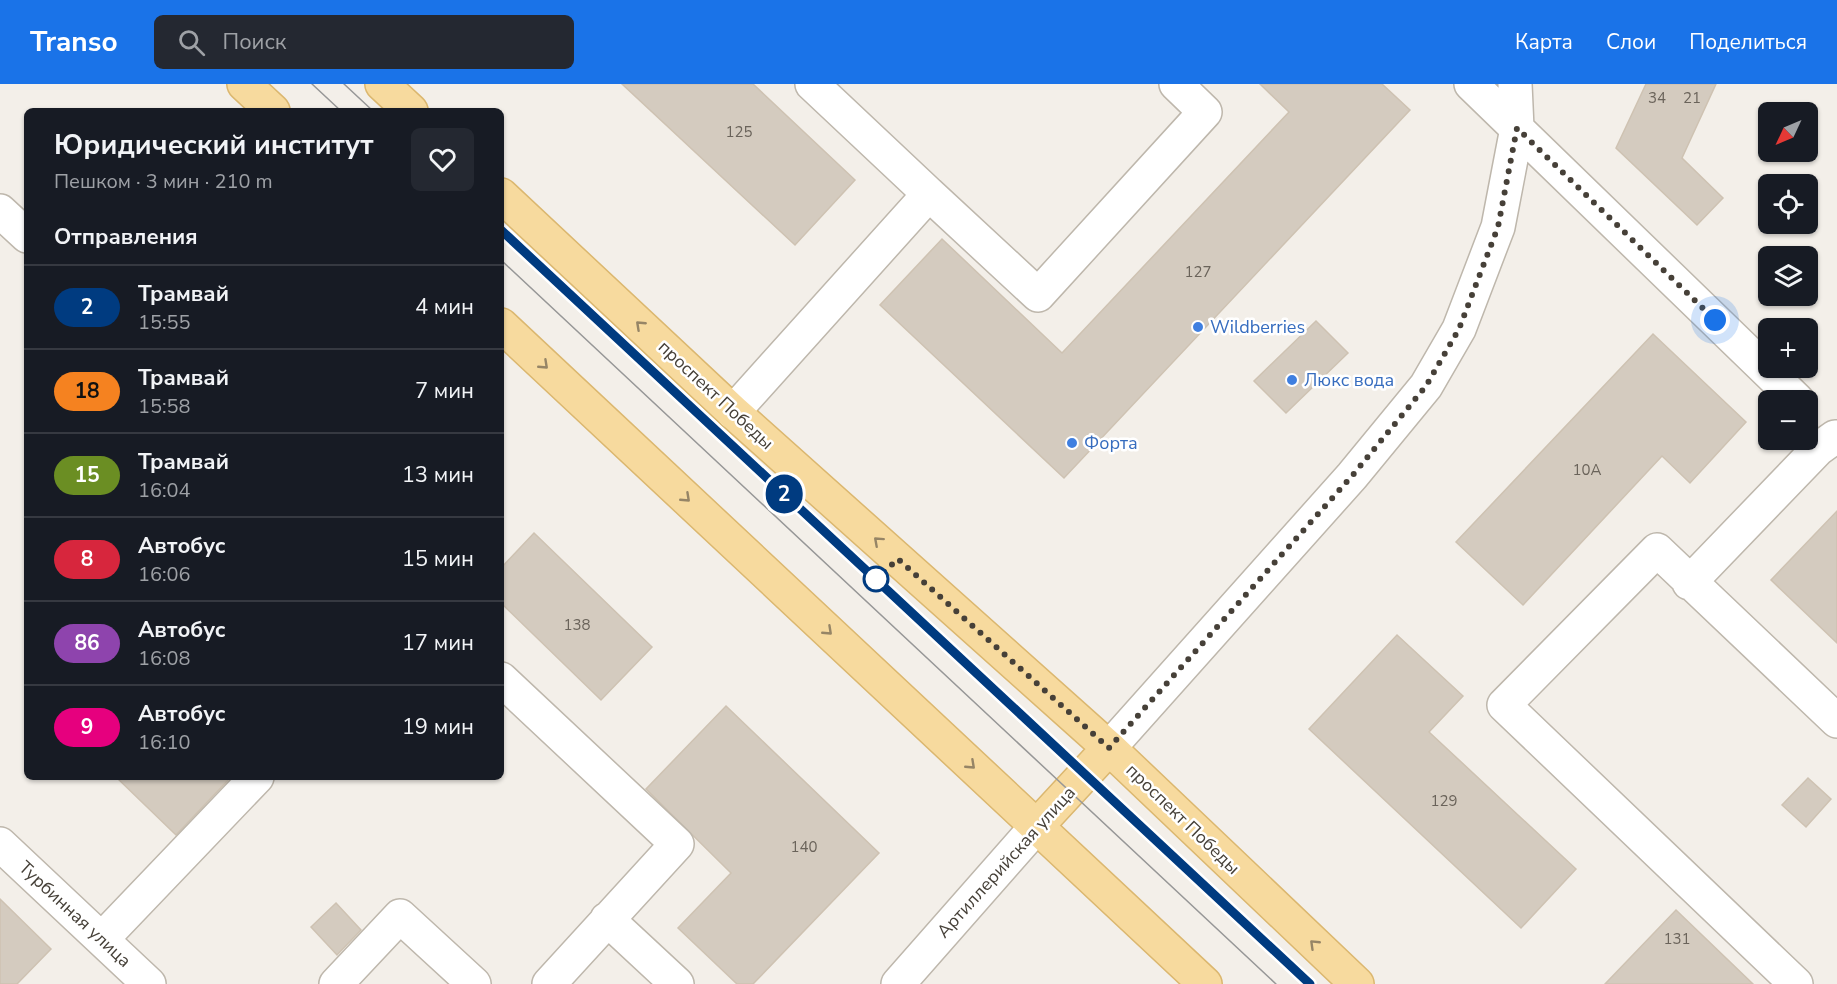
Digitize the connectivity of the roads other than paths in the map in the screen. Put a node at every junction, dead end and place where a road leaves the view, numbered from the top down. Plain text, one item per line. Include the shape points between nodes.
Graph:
1 (244, 84) edge
2 (382, 84) edge
3 (812, 84) edge
4 (1176, 84) edge
5 (1471, 84) edge
6 (1515, 84) edge
7 (270, 108) edge
8 (408, 108) edge
9 (1517, 128) junction
10 (929, 194) junction
11 (504, 198) edge
12 (0, 211) edge
13 (24, 233) edge
14 (504, 328) edge
15 (1787, 390) edge
16 (733, 412) junction
17 (1818, 420) edge
18 (1836, 438) edge
19 (1689, 583) junction
20 (504, 683) edge
21 (1837, 721) edge
22 (1109, 748) junction
23 (254, 780) edge
24 (1036, 827) junction
25 (0, 844) edge
26 (608, 919) junction
27 (102, 939) junction
28 (149, 984) edge
29 (336, 984) edge
30 (474, 984) edge
31 (549, 984) edge
32 (677, 984) edge
33 (898, 984) edge
34 (1204, 984) edge
35 (1357, 984) edge
36 (1796, 984) edge

1 - 7 main road
2 - 8 main road
3 - 10 street
4 - 10 street via 1205,112 1038,295
5 - 9 street
6 - 9 street, Артиллерийская улица
9 - 15 street
9 - 22 street, Артиллерийская улица via 1498,227 1459,329 1426,386 1352,476
10 - 16 street
16 -> 11 main road, проспект Победы
12 - 13 street
14 -> 24 main road
22 -> 16 main road, проспект Победы
17 - 18 street
18 - 19 street via 1818,449
19 - 21 street
19 - 36 street via 1657,550 1504,705
20 - 26 street via 677,844
22 - 24 main road, Артиллерийская улица
35 -> 22 main road, проспект Победы
23 - 27 street
24 - 33 street, Артиллерийская улица
24 - 34 main road
25 - 27 street, Турбинная улица
26 - 31 street
26 - 32 street
27 - 28 street, Турбинная улица
29 - 30 street via 400,916

